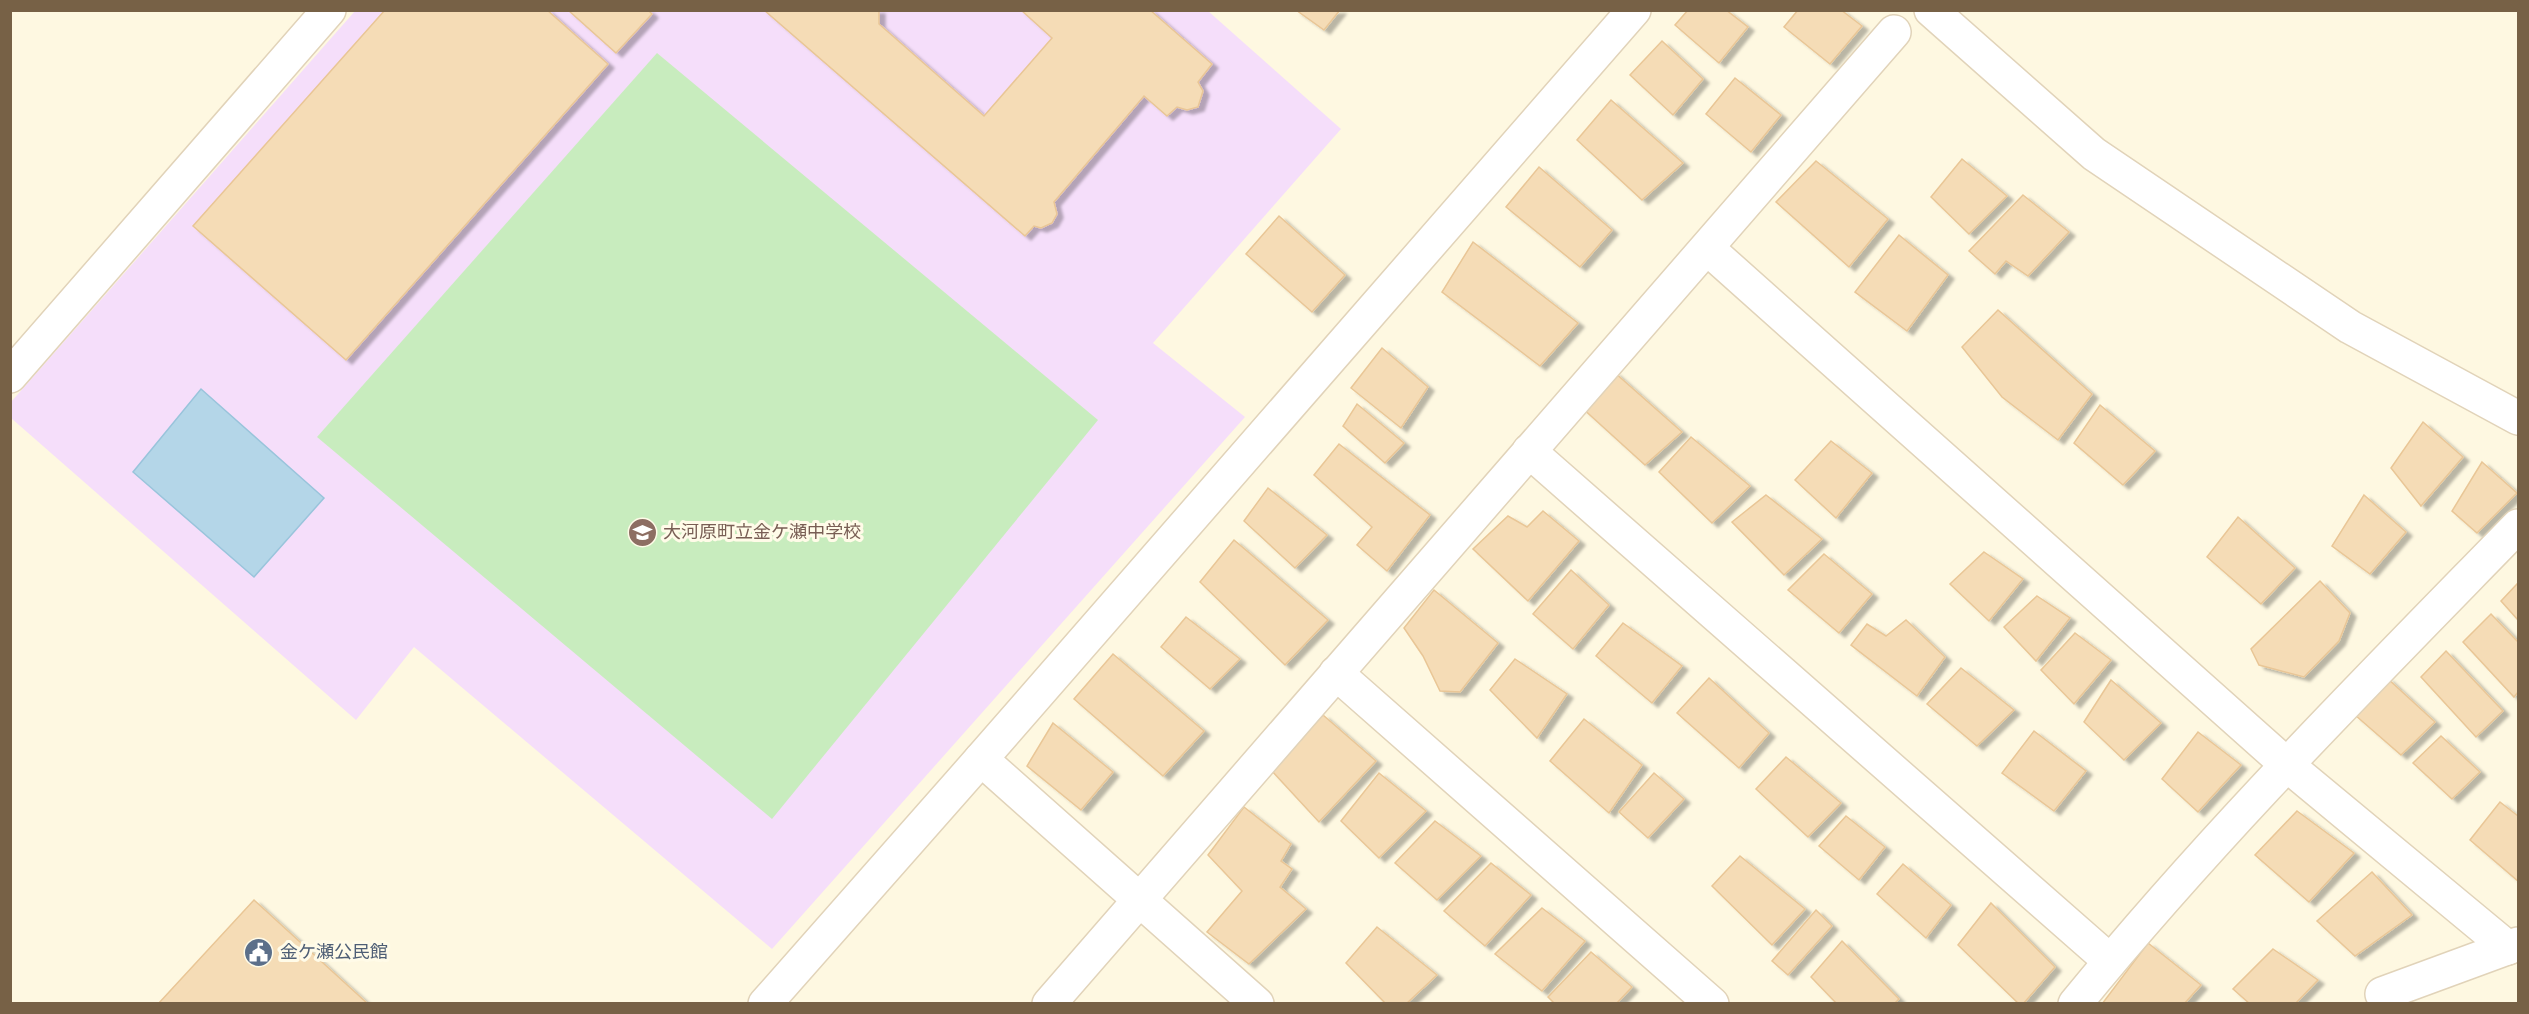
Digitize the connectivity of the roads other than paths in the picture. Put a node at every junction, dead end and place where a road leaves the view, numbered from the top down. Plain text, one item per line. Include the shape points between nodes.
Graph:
1 (329, 10) edge
2 (1634, 10) edge
3 (1931, 10) edge
4 (1894, 32) dead end
5 (1707, 248) junction
6 (10, 376) edge
7 (2518, 418) edge
8 (1529, 451) junction
9 (2518, 526) edge
10 (1336, 673) junction
11 (981, 759) junction
12 (2286, 764) junction
13 (1139, 901) junction
14 (2513, 946) edge
15 (2110, 960) junction
16 (2382, 994) dead end
17 (765, 1004) edge
18 (1049, 1004) edge
19 (1257, 1004) edge
20 (1712, 1004) edge
21 (2075, 1004) edge

1 - 6 street
2 - 11 street
3 - 7 street via 2094,154 2350,327
4 - 5 street
5 - 8 street
5 - 12 street
8 - 10 street
8 - 15 street
9 - 12 street
10 - 13 street
10 - 20 street
11 - 13 street
11 - 17 street
12 - 14 street
12 - 15 street
13 - 18 street
13 - 19 street
14 - 16 street
15 - 21 street

